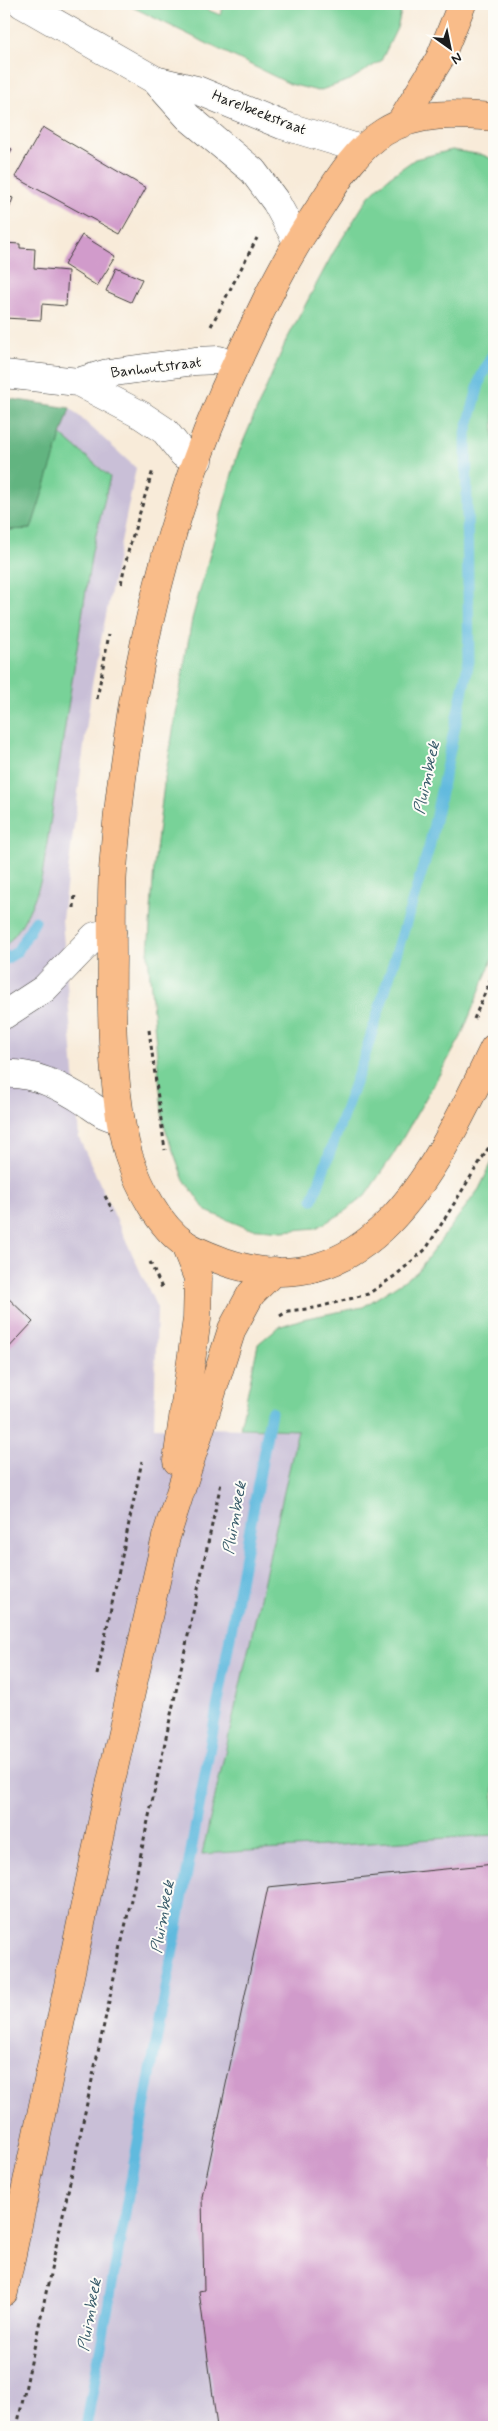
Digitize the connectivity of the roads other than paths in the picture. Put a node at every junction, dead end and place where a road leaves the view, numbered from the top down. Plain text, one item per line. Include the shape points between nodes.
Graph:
1 (22, 4) edge
2 (462, 4) edge
3 (156, 80) junction
4 (494, 117) edge
5 (402, 122) junction
6 (362, 149) junction
7 (297, 240) junction
8 (234, 366) junction
9 (4, 374) edge
10 (78, 382) junction
11 (198, 460) junction
12 (112, 932) junction
13 (4, 1015) edge
14 (494, 1048) edge
15 (4, 1074) edge
16 (120, 1119) junction
17 (184, 1243) junction
18 (274, 1271) junction
19 (166, 1537) junction
20 (4, 2292) edge

1 - 3 street, Harelbeekstraat
2 - 5 main road via 440,58
3 - 6 street, Harelbeekstraat via 196,90 282,126
3 - 7 street, Harelbeekstraat via 188,117 253,172 276,202
4 - 5 main road via 446,113
5 - 6 main road
6 - 7 main road
7 - 8 main road
8 - 10 street, Banhoutstraat via 219,360 195,361 108,373
8 - 11 main road
9 - 10 street, Banhoutstraat
10 - 11 street, Banhoutstraat via 141,415 165,432 183,454
11 - 12 main road via 178,512 153,604 134,694 113,871
12 - 13 street via 95,936 44,989
12 - 16 main road via 111,1005
14 - 18 main road via 442,1150 415,1193 388,1226 369,1242 321,1266 295,1272
15 - 16 street via 44,1080 105,1116
16 - 17 main road via 130,1160 142,1187 162,1221
17 - 18 main road via 237,1266
17 - 19 main road via 198,1278 197,1319
18 - 19 main road via 250,1294 232,1329
19 - 20 main road via 105,1808

